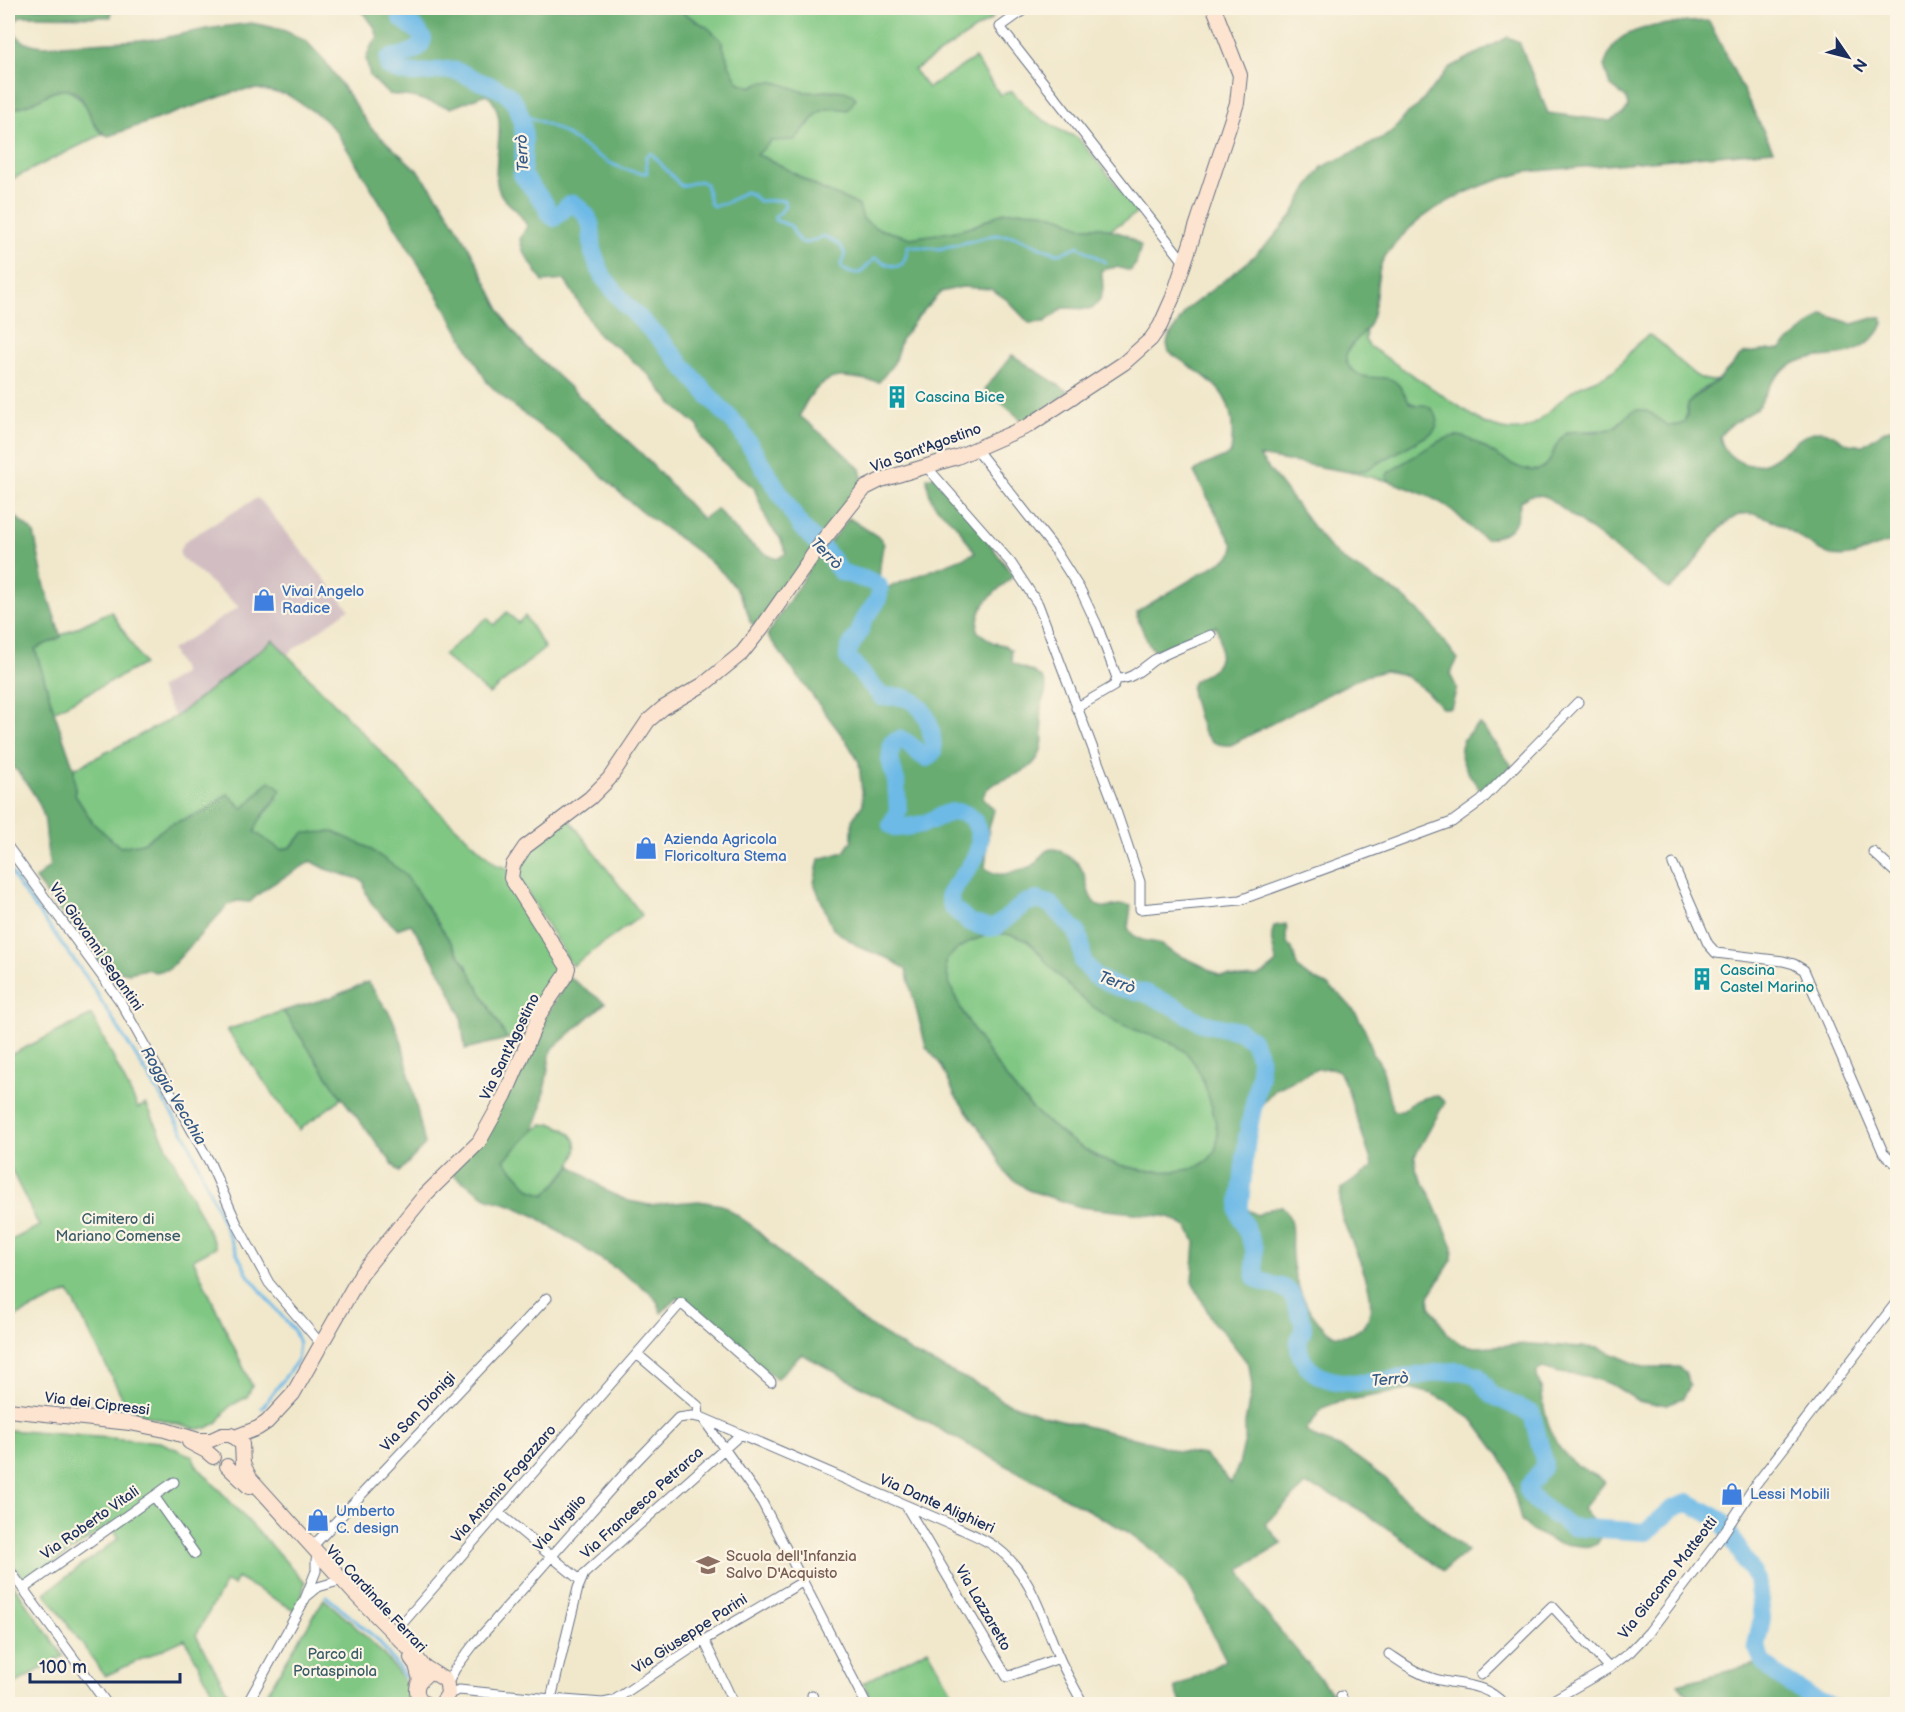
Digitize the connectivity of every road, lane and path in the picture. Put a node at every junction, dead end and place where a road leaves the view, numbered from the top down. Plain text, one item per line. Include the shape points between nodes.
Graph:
1 (1214, 8) edge
2 (1021, 12) dead end
3 (1185, 263) junction
4 (976, 449) junction
5 (926, 466) junction
6 (1211, 635) dead end
7 (1117, 678) junction
8 (1578, 702) dead end
9 (1076, 708) junction
10 (8, 847) edge
11 (1873, 852) dead end
12 (1673, 864) dead end
13 (1898, 875) edge
14 (1898, 1166) edge
15 (547, 1298) dead end
16 (1898, 1300) edge
17 (321, 1344) junction
18 (637, 1354) junction
19 (771, 1382) dead end
20 (8, 1410) edge
21 (8, 1416) edge
22 (701, 1417) junction
23 (740, 1435) junction
24 (217, 1438) junction
25 (240, 1447) junction
26 (726, 1449) junction
27 (213, 1457) junction
28 (227, 1466) junction
29 (174, 1482) dead end
30 (154, 1496) junction
31 (906, 1506) junction
32 (499, 1513) junction
33 (195, 1554) dead end
34 (314, 1554) junction
35 (551, 1556) junction
36 (8, 1568) edge
37 (580, 1580) junction
38 (335, 1582) junction
39 (802, 1582) junction
40 (23, 1589) junction
41 (305, 1599) junction
42 (394, 1633) junction
43 (704, 1640) junction
44 (1389, 1654) dead end
45 (1059, 1658) junction
46 (1609, 1668) junction
47 (1481, 1675) dead end
48 (420, 1680) junction
49 (442, 1691) edge
50 (622, 1701) edge
51 (550, 1702) edge
52 (107, 1704) edge
53 (247, 1704) edge
54 (426, 1704) edge
55 (734, 1704) edge
56 (866, 1704) edge
57 (1083, 1704) edge
58 (1504, 1704) edge
59 (1546, 1704) edge

1 - 3 street, Via Sant'Agostino via 1240,75 1237,103
2 - 3 street via 1000,27
3 - 4 street, Via Sant'Agostino via 1151,339 1124,363 1028,426
4 - 5 street, Via Sant'Agostino
4 - 7 street via 1053,547 1081,591
5 - 9 street via 1011,563 1038,604
5 - 17 street, Via Sant'Agostino via 865,488 742,653 648,721 609,779 525,847 513,866 511,878 566,963 566,975 542,1012 483,1137 425,1196 361,1274
6 - 7 street via 1156,659 1128,677
7 - 9 street via 1114,686
8 - 9 street via 1480,801 1452,822 1240,900 1140,909 1140,882
10 - 17 street, Via Giovanni Segantini via 120,1001 210,1163 269,1283
11 - 13 street
12 - 14 street via 1708,944 1716,953 1784,961 1804,970 1883,1152
15 - 34 street, Via San Dionigi
16 - 46 street, Via Giacomo Matteotti via 1756,1484 1649,1632
17 - 25 street, Via Sant'Agostino via 293,1394
18 - 19 street, Via Antonio Fogazzaro via 681,1304
18 - 22 street via 698,1406
18 - 32 street, Via Antonio Fogazzaro
20 - 24 street, Via dei Cipressi via 130,1423 198,1440
21 - 27 street, Via dei Cipressi via 138,1428 184,1440
22 - 23 street, Via Dante Alighieri
22 - 26 street
22 - 35 street, Via Virgilio via 678,1418
23 - 26 street, Via Francesco Petrarca
23 - 31 street, Via Dante Alighieri
24 - 25 street via 226,1434
24 - 27 street via 211,1449
25 - 28 street via 237,1463
25 - 34 street, Via Cardinale Ferrari via 250,1478
26 - 37 street, Via Francesco Petrarca
26 - 39 street via 762,1502
27 - 28 street
28 - 34 street, Via Cardinale Ferrari
29 - 30 street, Via Roberto Vitali
30 - 33 street
30 - 40 street, Via Roberto Vitali
31 - 45 street, Via Dante Alighieri via 984,1540 1009,1559 1039,1606
31 - 45 street, Via Lazzaretto via 1006,1677
32 - 35 street
32 - 42 street, Via Antonio Fogazzaro
34 - 38 street, Via Cardinale Ferrari
34 - 41 street via 316,1571
34 - 42 street, Via Cardinale Ferrari
35 - 37 street
35 - 49 street, Via Virgilio via 455,1669
36 - 40 street
37 - 51 street, Via Francesco Petrarca
38 - 41 street via 318,1587
38 - 48 street, Via Cardinale Ferrari via 413,1660
39 - 43 street, Via Giuseppe Parini
39 - 56 street
40 - 52 street
41 - 53 street
42 - 49 street, Via Cardinale Ferrari
43 - 50 street, Via Giuseppe Parini
43 - 55 street
44 - 58 street via 1418,1673 1483,1689
45 - 57 street, Via Dante Alighieri
46 - 47 street via 1552,1606
46 - 59 street, Via Giacomo Matteotti
48 - 49 street via 427,1675
48 - 54 street, Via Cardinale Ferrari via 417,1693
49 - 51 street, Via Giuseppe Parini
50 - 51 street, Via Giuseppe Parini

